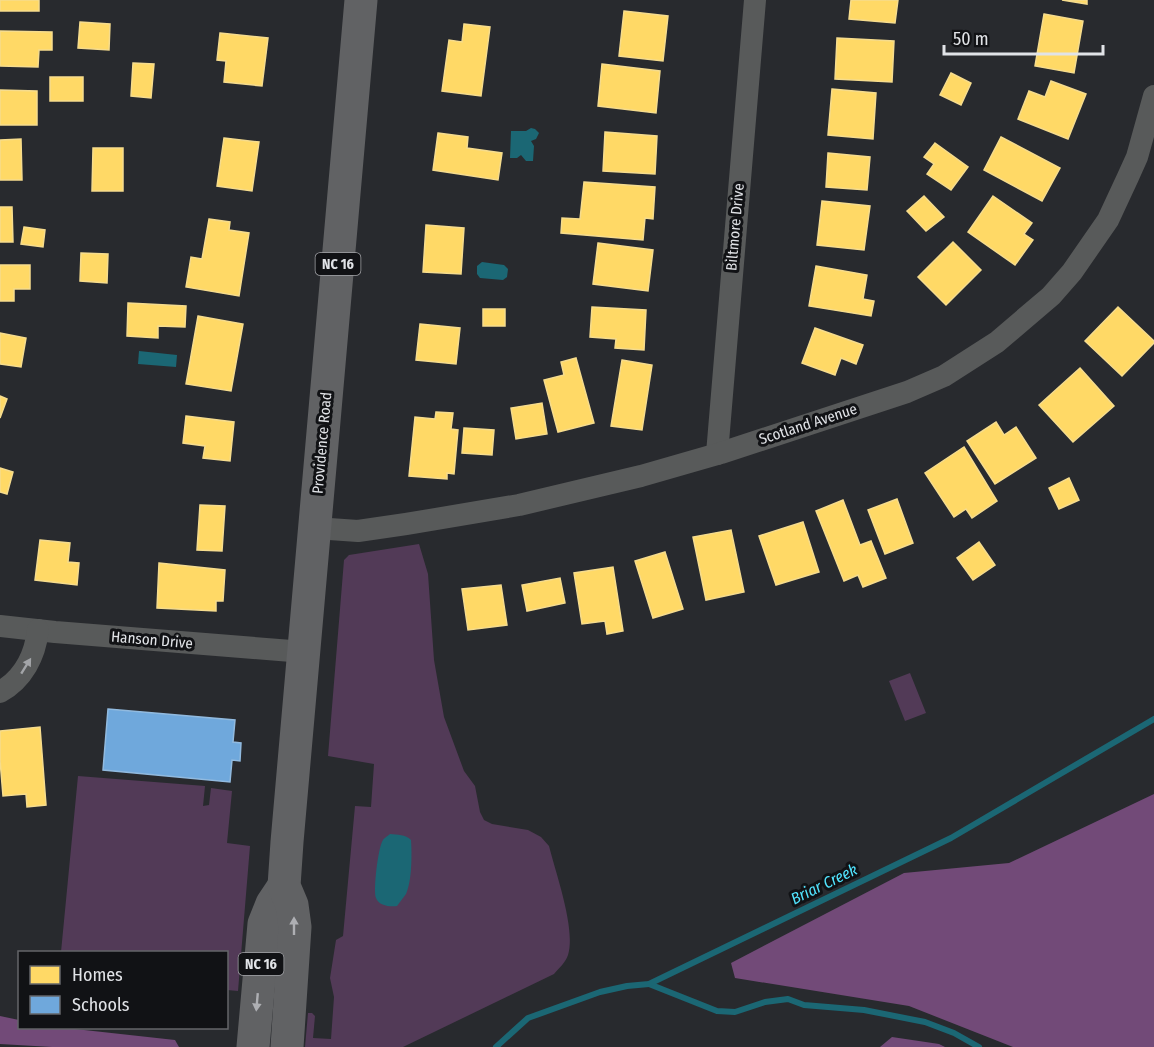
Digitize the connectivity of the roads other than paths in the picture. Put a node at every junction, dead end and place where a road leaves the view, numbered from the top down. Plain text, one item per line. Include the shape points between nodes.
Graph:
1 (361, 0) edge
2 (755, 0) edge
3 (1154, 96) edge
4 (717, 454) junction
5 (315, 528) junction
6 (0, 626) edge
7 (38, 630) junction
8 (304, 652) junction
9 (0, 692) edge
10 (284, 886) junction
11 (253, 1047) edge
12 (286, 1047) edge

1 - 5 main road, Providence Road / NC 16
2 - 4 street, Biltmore Drive
3 - 4 street, Scotland Avenue via 1137,157 1108,220 1051,296 997,342 944,376 907,392
4 - 5 street, Scotland Avenue via 519,505 358,531
5 - 8 main road, Providence Road / NC 16
6 - 7 street, Hanson Drive
7 - 8 street, Hanson Drive
9 -> 7 street via 23,671 35,648
8 - 10 main road, Providence Road / NC 16
10 -> 11 main road, Providence Road / NC 16 via 264,924
12 -> 10 main road, Providence Road / NC 16 via 295,927

